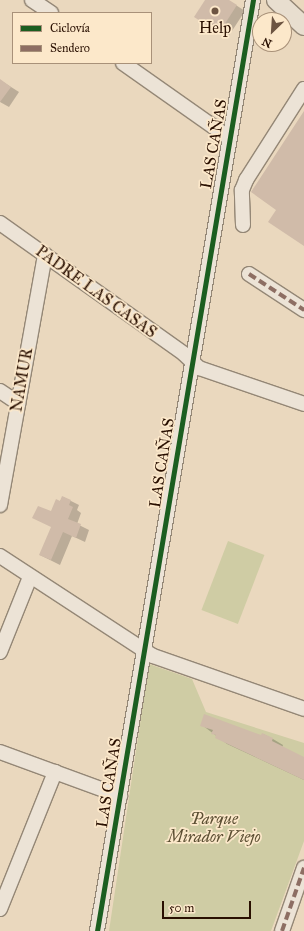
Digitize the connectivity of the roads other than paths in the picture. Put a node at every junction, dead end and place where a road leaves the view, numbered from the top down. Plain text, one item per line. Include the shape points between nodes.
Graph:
1 (32, 0) edge
2 (253, 0) edge
3 (276, 0) edge
4 (304, 11) edge
5 (50, 12) edge
6 (304, 26) edge
7 (124, 64) edge
8 (304, 89) edge
9 (228, 136) junction
10 (0, 223) edge
11 (243, 224) dead end
12 (45, 255) junction
13 (249, 274) dead end
14 (304, 310) edge
15 (192, 362) junction
16 (0, 391) edge
17 (18, 403) junction
18 (304, 404) edge
19 (0, 505) edge
20 (0, 556) edge
21 (30, 577) junction
22 (144, 651) junction
23 (0, 652) edge
24 (304, 709) edge
25 (0, 752) edge
26 (55, 772) junction
27 (120, 796) junction
28 (304, 868) edge
29 (0, 909) edge
30 (98, 931) edge
31 (282, 931) edge

1 - 5 street
2 - 9 street, LAS CAÑAS
3 - 4 main road
3 - 6 main road
7 - 9 street
8 - 11 street via 246,180 242,190
9 - 15 street, LAS CAÑAS
10 - 12 street, PADRE LAS CASAS
12 - 15 street, PADRE LAS CASAS
12 - 17 street, NAMUR
13 - 14 street
15 - 18 street, PADRE LAS CASAS via 199,368
15 - 22 street, LAS CAÑAS
16 - 17 street
17 - 19 street, NAMUR
20 - 21 street
21 - 22 street
21 - 23 street
22 - 24 street
22 - 27 street, LAS CAÑAS
25 - 26 street
26 - 27 street
26 - 29 street
27 - 30 street, LAS CAÑAS
28 - 31 street

